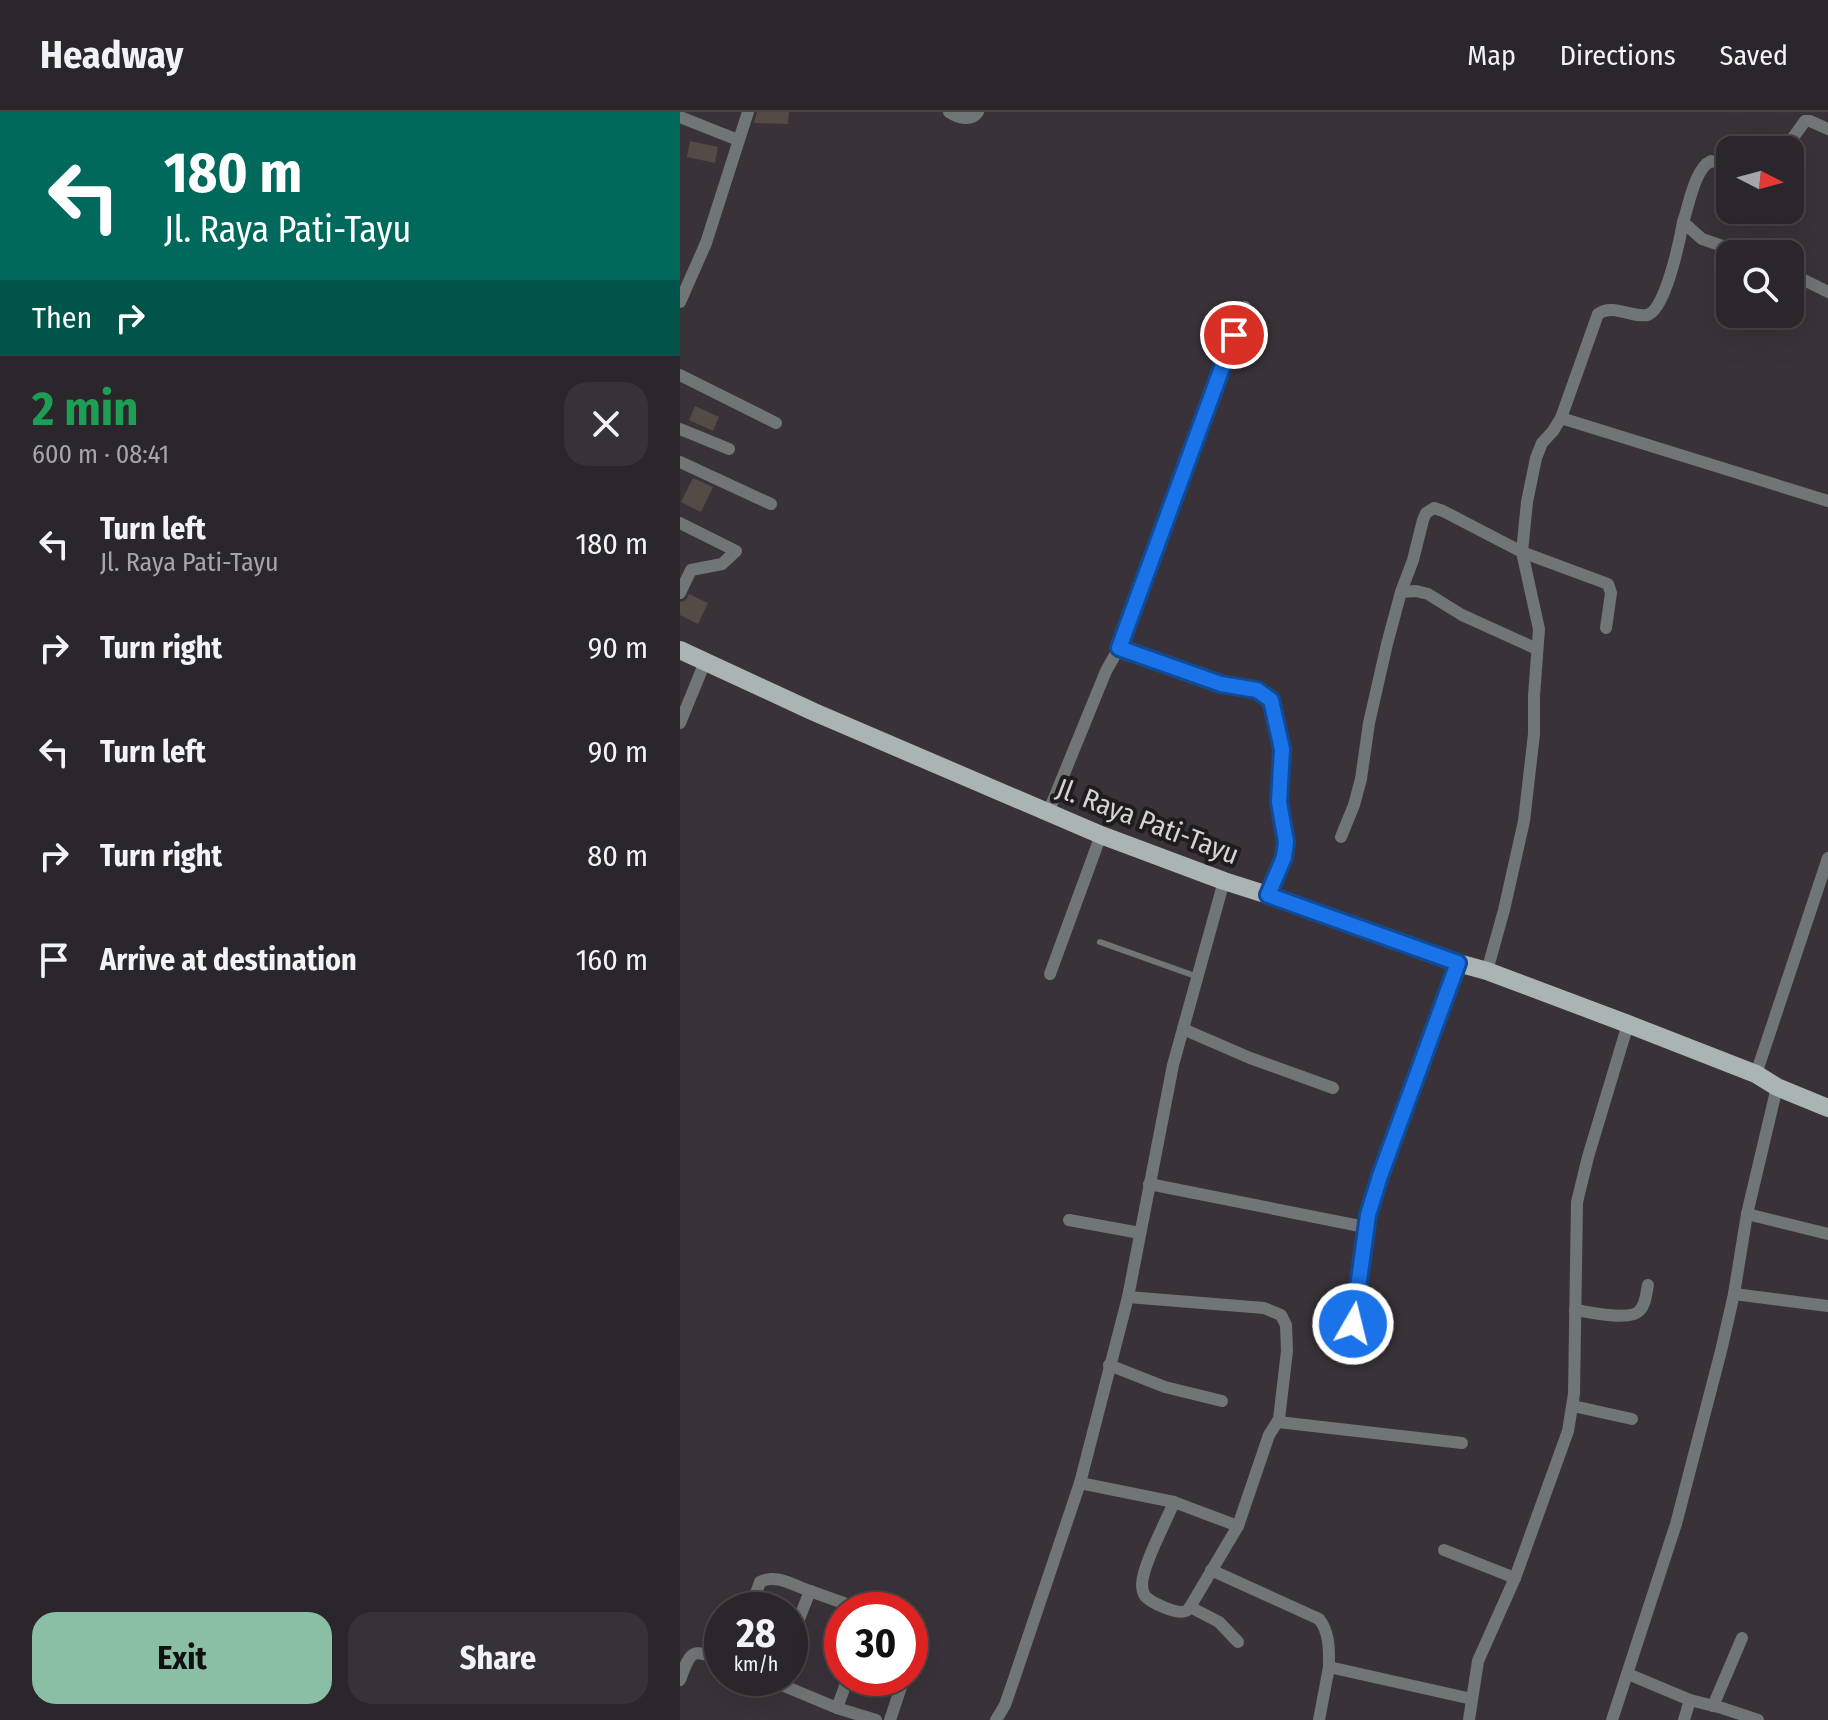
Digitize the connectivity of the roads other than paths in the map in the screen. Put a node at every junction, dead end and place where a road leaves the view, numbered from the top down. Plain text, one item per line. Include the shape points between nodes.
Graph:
1 (748, 112) edge
2 (949, 112) edge
3 (978, 112) edge
4 (680, 117) edge
5 (1828, 129) edge
6 (1793, 136) edge
7 (738, 140) junction
8 (1716, 162) edge
9 (1683, 222) junction
10 (1716, 244) edge
11 (1804, 280) edge
12 (1828, 292) edge
13 (680, 302) edge
14 (1245, 307) dead end
15 (680, 375) edge
16 (1561, 418) junction
17 (776, 423) dead end
18 (680, 429) edge
19 (729, 449) dead end
20 (680, 462) edge
21 (1828, 501) edge
22 (771, 504) dead end
23 (680, 523) edge
24 (1522, 552) junction
25 (1401, 592) junction
26 (680, 593) edge
27 (1606, 628) dead end
28 (1119, 648) junction
29 (1537, 649) junction
30 (680, 650) edge
31 (705, 662) junction
32 (680, 723) edge
33 (1048, 813) junction
34 (1101, 835) junction
35 (1341, 837) dead end
36 (1828, 858) edge
37 (1224, 881) junction
38 (1268, 895) junction
39 (1100, 942) dead end
40 (1458, 963) junction
41 (1487, 971) junction
42 (1050, 974) dead end
43 (1198, 977) junction
44 (1628, 1024) junction
45 (1183, 1029) junction
46 (1756, 1074) junction
47 (1777, 1087) junction
48 (1333, 1088) dead end
49 (1828, 1108) edge
50 (1149, 1184) junction
51 (1747, 1214) junction
52 (1069, 1220) dead end
53 (1365, 1227) junction
54 (1140, 1233) junction
55 (1828, 1234) edge
56 (1648, 1285) dead end
57 (1734, 1294) junction
58 (1128, 1297) junction
59 (1828, 1306) edge
60 (1575, 1310) junction
61 (1353, 1324) dead end
62 (1109, 1365) junction
63 (1222, 1401) dead end
64 (1573, 1406) junction
65 (1632, 1419) dead end
66 (1278, 1422) junction
67 (1462, 1443) dead end
68 (1080, 1483) junction
69 (1174, 1502) junction
70 (1238, 1526) junction
71 (1444, 1550) dead end
72 (1211, 1570) junction
73 (1515, 1578) junction
74 (810, 1591) junction
75 (756, 1592) edge
76 (808, 1596) edge
77 (824, 1596) edge
78 (1190, 1607) junction
79 (1742, 1638) dead end
80 (1238, 1642) dead end
81 (704, 1653) edge
82 (1329, 1667) junction
83 (1628, 1674) junction
84 (680, 1680) edge
85 (808, 1695) edge
86 (841, 1696) edge
87 (898, 1696) edge
88 (1472, 1699) junction
89 (1690, 1700) junction
90 (1713, 1706) junction
91 (837, 1708) junction
92 (876, 1720) edge
93 (890, 1720) edge
94 (996, 1720) edge
95 (1319, 1720) edge
96 (1469, 1720) edge
97 (1612, 1720) edge
98 (1684, 1720) edge
99 (1758, 1720) edge

1 - 7 street
2 - 3 street via 965,118
4 - 7 street
5 - 6 street via 1805,121
7 - 13 street via 706,243
8 - 9 street via 1701,168
9 - 10 street
9 - 16 street via 1656,310 1647,315 1608,309 1598,314
11 - 12 street
14 - 28 street
15 - 17 street
16 - 21 street
16 - 24 street via 1536,458
18 - 19 street
20 - 22 street
23 - 26 street via 736,551 722,564 691,570
24 - 25 street via 1434,508 1423,520
24 - 27 street via 1608,584
24 - 29 street via 1539,629
25 - 29 street via 1428,594
25 - 35 street via 1361,779
28 - 33 street
28 - 38 street via 1221,684 1257,690 1271,700 1282,749 1279,802 1286,842
29 - 41 street via 1524,821
30 - 31 main road, Jl. Raya Pati-Tayu
31 - 32 street
31 - 33 main road, Jl. Raya Pati-Tayu
33 - 34 main road, Jl. Raya Pati-Tayu
34 - 37 main road, Jl. Raya Pati-Tayu
34 - 42 street
36 - 46 street
37 - 38 main road, Jl. Raya Pati-Tayu
37 - 43 street
38 - 40 main road, Jl. Raya Pati-Tayu
39 - 43 lane
40 - 41 main road, Jl. Raya Pati-Tayu
40 - 53 street
41 - 44 main road, Jl. Raya Pati-Tayu
43 - 45 street
44 - 46 main road, Jl. Raya Pati-Tayu
44 - 60 street via 1577,1202
45 - 48 street
45 - 50 street
46 - 47 main road, Jl. Raya Pati-Tayu
47 - 49 main road, Jl. Raya Pati-Tayu
47 - 51 street
50 - 53 street
50 - 54 street
51 - 55 street
51 - 57 street
52 - 54 street
53 - 61 street
54 - 58 street
56 - 60 street via 1640,1311 1632,1316
57 - 59 street
57 - 83 street via 1676,1524
58 - 62 street
58 - 66 street via 1264,1308 1281,1315 1287,1351
60 - 64 street
62 - 63 street
62 - 68 street
64 - 65 street
64 - 73 street
66 - 67 street
66 - 70 street
68 - 69 street
68 - 94 street
69 - 70 street
69 - 78 street via 1145,1570 1143,1591 1175,1611
70 - 72 street
71 - 73 street
72 - 78 street
72 - 82 street via 1319,1619 1326,1627
73 - 88 street via 1478,1661
74 - 75 street via 767,1578
74 - 76 street
74 - 77 street
78 - 80 street via 1219,1622
79 - 90 street
81 - 84 street via 687,1660
82 - 88 street
82 - 95 street
83 - 89 street
83 - 97 street
85 - 91 street
86 - 91 street
87 - 93 street
88 - 96 street
89 - 90 street
89 - 98 street
90 - 99 street
91 - 92 street

